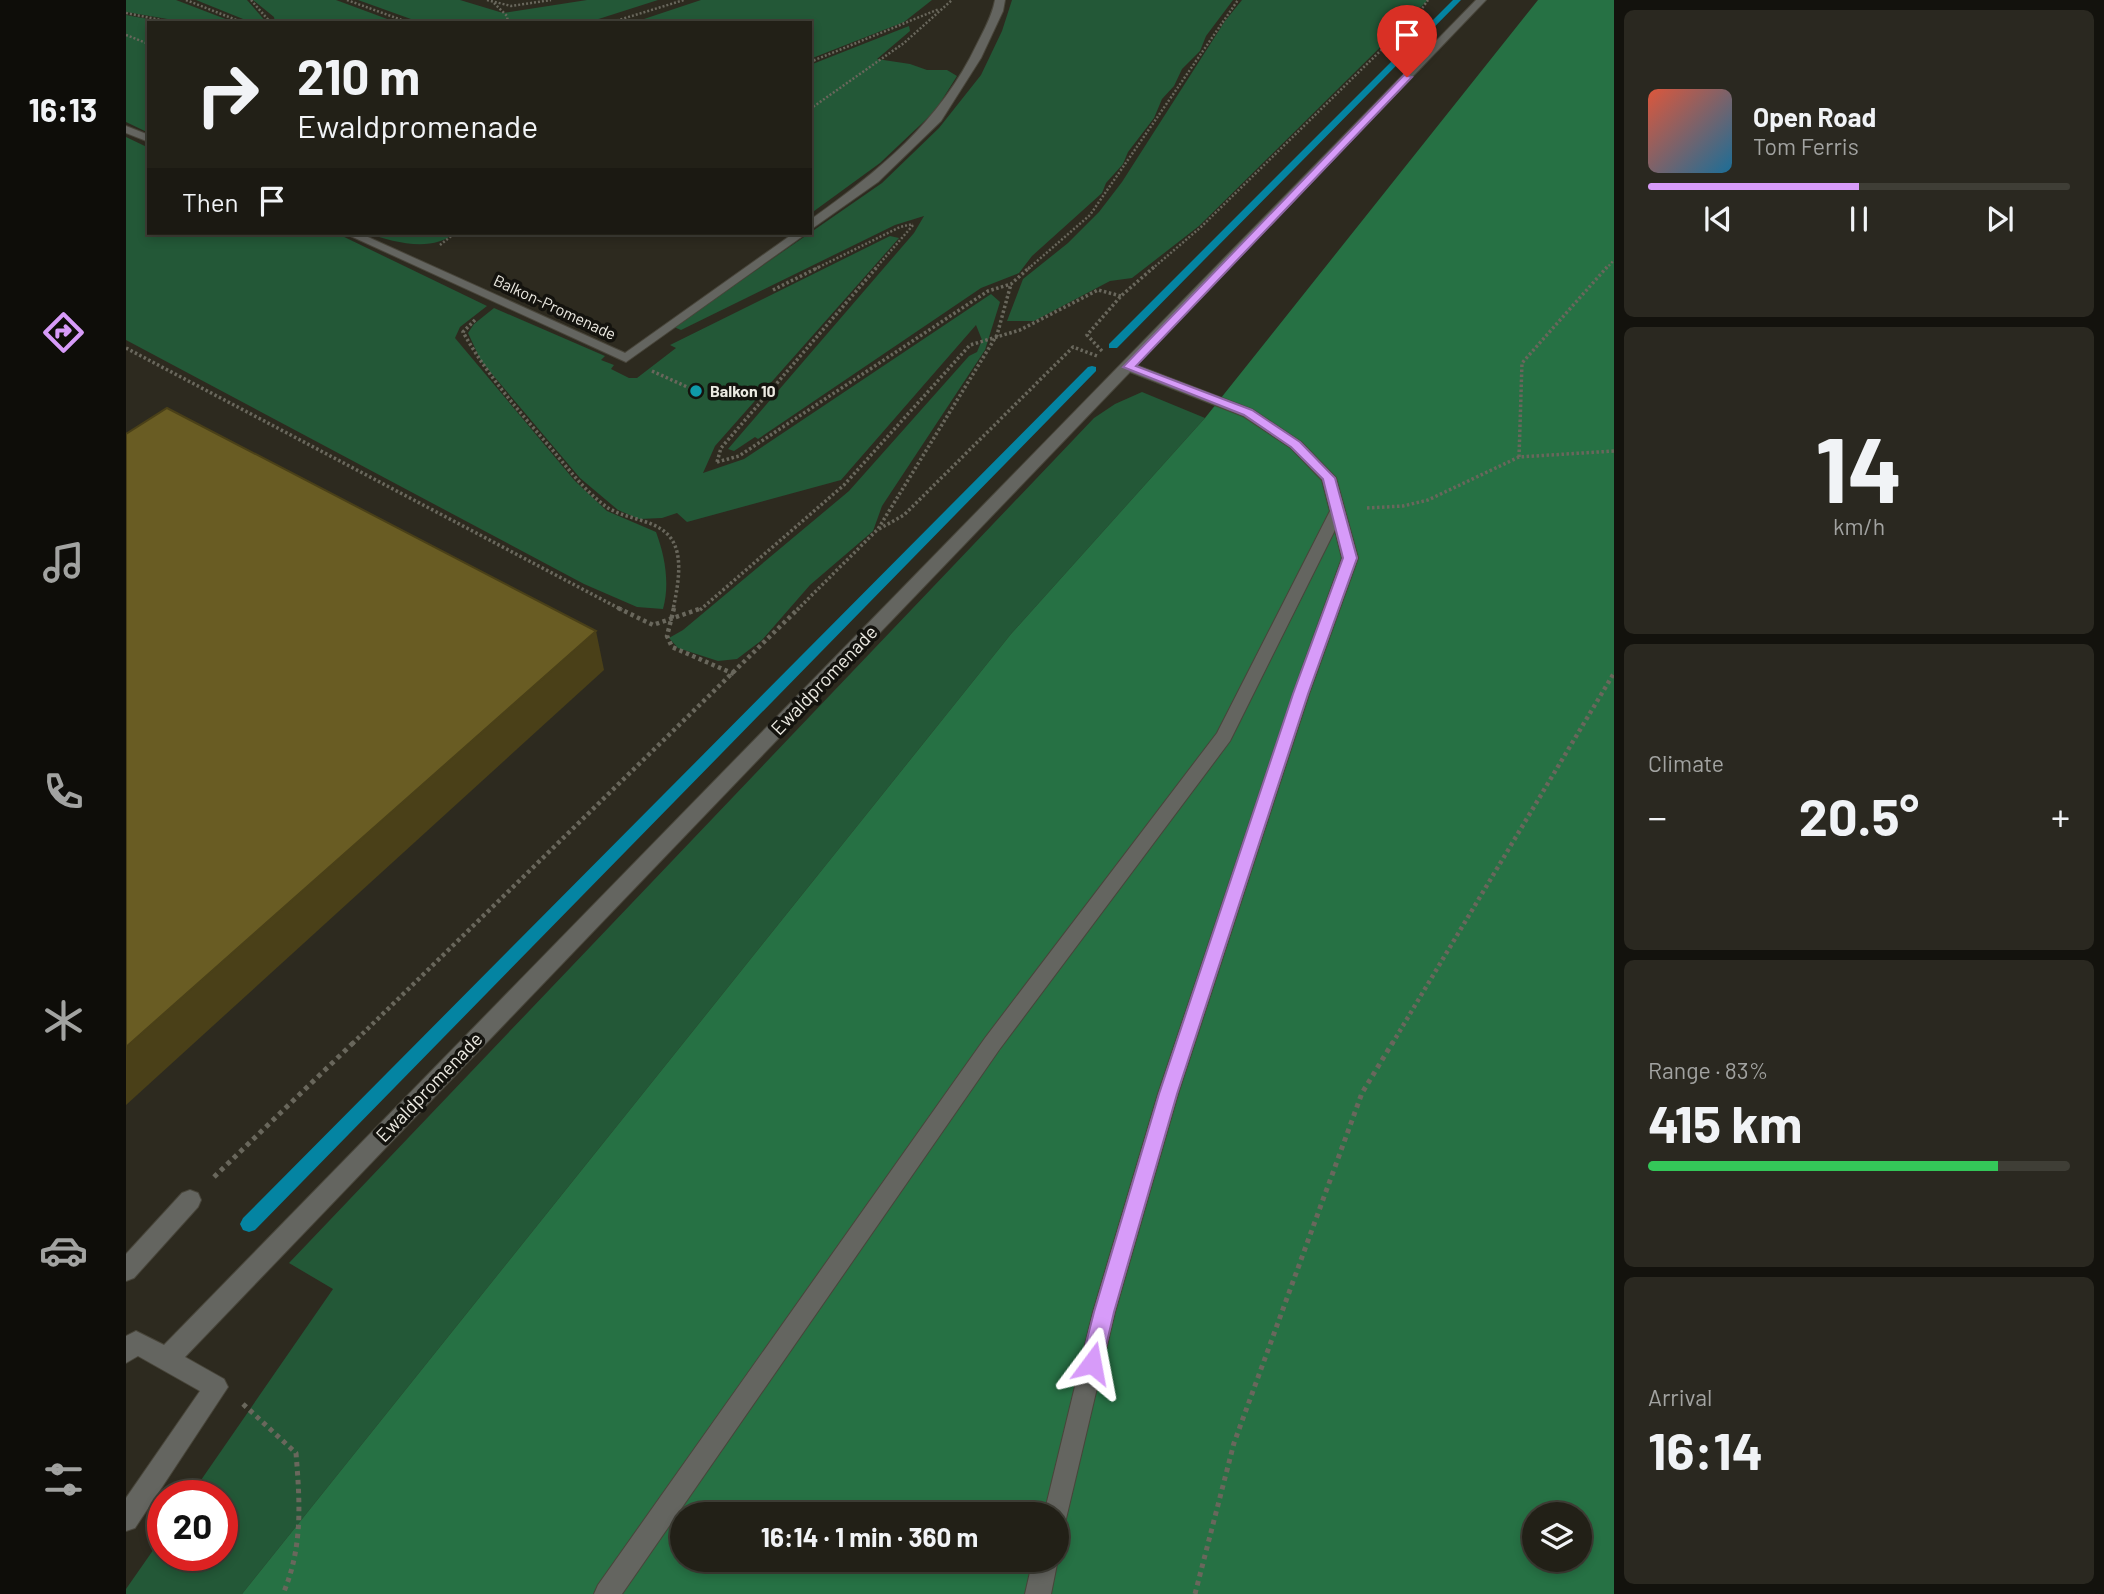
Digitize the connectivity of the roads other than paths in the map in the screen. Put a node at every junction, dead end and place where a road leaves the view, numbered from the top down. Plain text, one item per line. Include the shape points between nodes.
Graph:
1 (1000, 0) edge
2 (1481, 0) edge
3 (126, 129) edge
4 (147, 138) edge
5 (812, 225) edge
6 (354, 235) edge
7 (798, 235) edge
8 (1129, 367) junction
9 (1338, 510) junction
10 (190, 1200) road end
11 (126, 1270) edge
12 (129, 1344) edge
13 (166, 1360) junction
14 (1059, 1502) edge
15 (126, 1519) edge
16 (1043, 1572) edge
17 (607, 1594) edge
18 (1038, 1594) edge

1 - 5 street via 976,58 937,119 874,180
2 - 8 street, Ewaldpromenade
3 - 4 street
6 - 7 street, Balkon-Promenade via 626,358
8 - 9 street via 1248,412 1296,444 1329,478
8 - 13 street, Ewaldpromenade
9 - 14 street via 1350,558 1168,1094 1104,1312
9 - 17 street via 1224,737 992,1044
10 - 11 street
12 - 13 street
13 - 15 street via 216,1387
16 - 18 street

